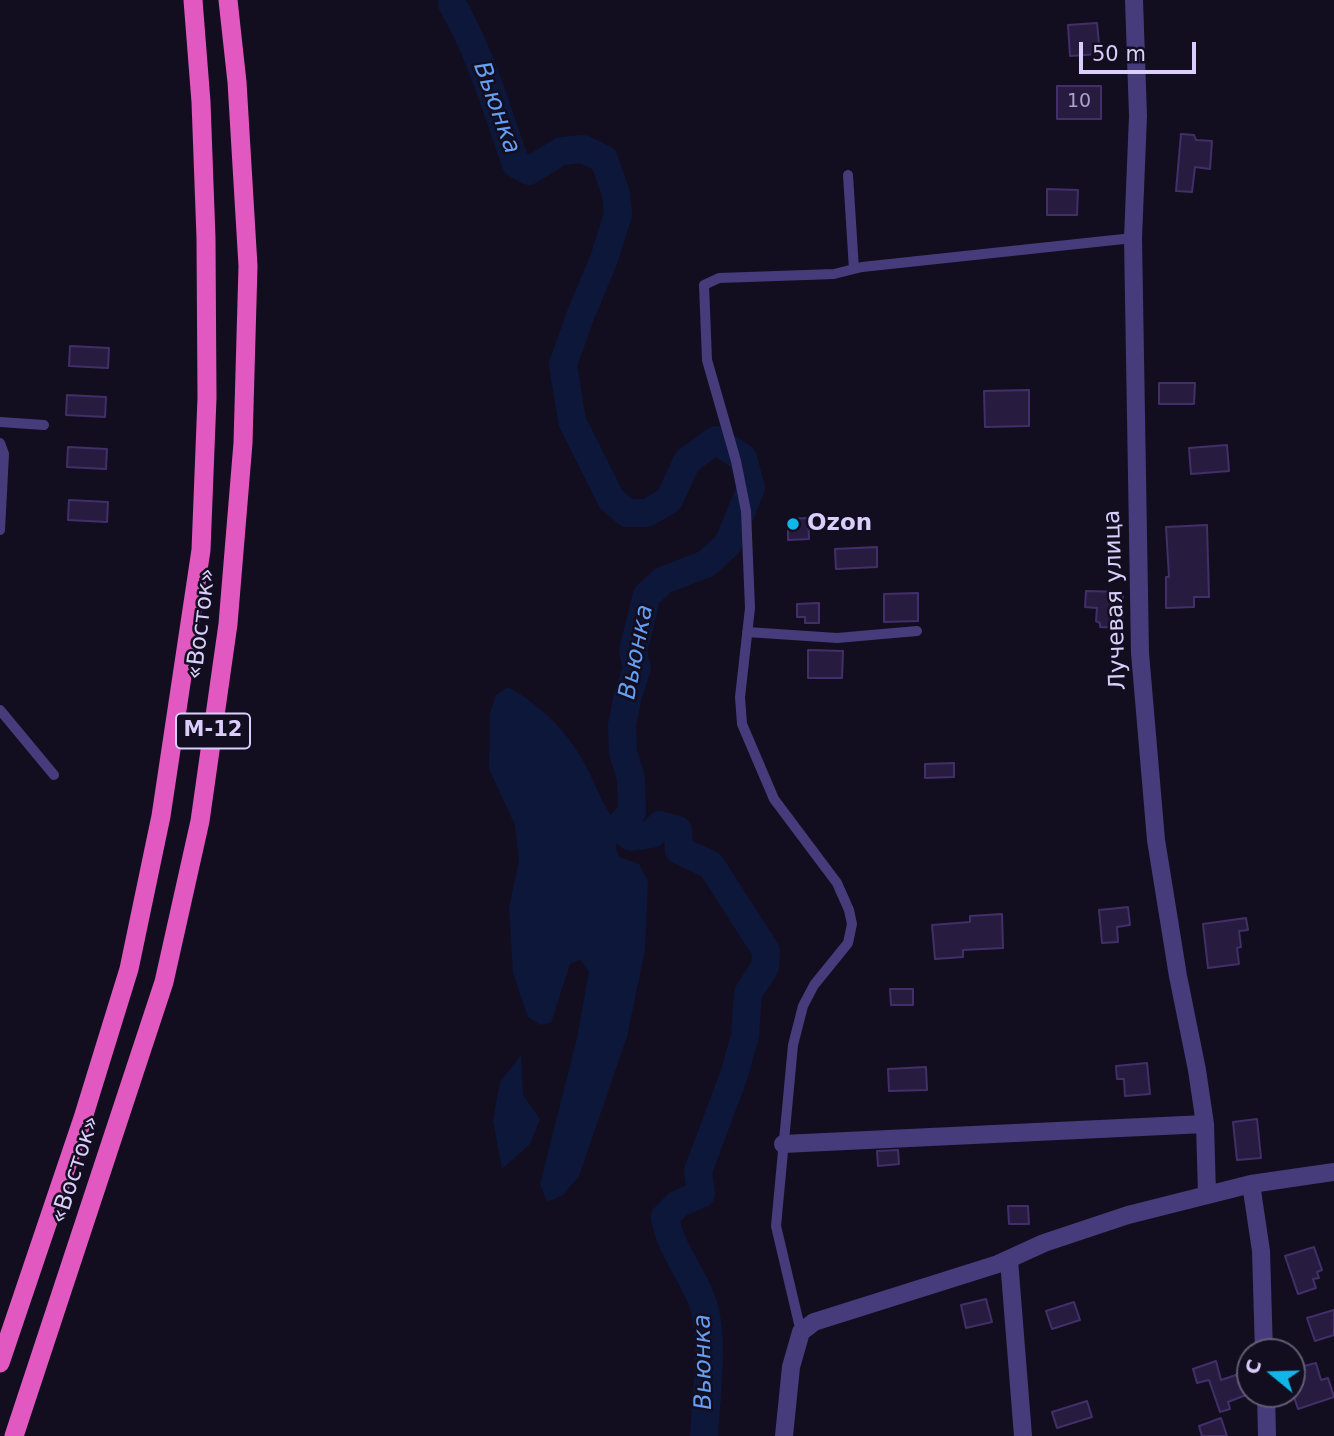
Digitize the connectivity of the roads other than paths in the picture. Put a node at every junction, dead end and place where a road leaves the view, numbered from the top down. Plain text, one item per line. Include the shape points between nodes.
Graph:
1 (193, 0) edge
2 (228, 0) edge
3 (1134, 0) edge
4 (848, 175) dead end
5 (1133, 238) junction
6 (854, 269) junction
7 (0, 422) edge
8 (44, 425) dead end
9 (0, 443) edge
10 (0, 530) edge
11 (916, 631) dead end
12 (747, 632) junction
13 (0, 710) edge
14 (54, 775) dead end
15 (1205, 1124) junction
16 (783, 1144) junction
17 (1334, 1172) edge
18 (1251, 1184) junction
19 (1207, 1194) junction
20 (1009, 1260) junction
21 (801, 1332) junction
22 (1264, 1338) edge
23 (0, 1363) edge
24 (1266, 1408) edge
25 (14, 1436) edge
26 (784, 1436) edge
27 (1023, 1436) edge
28 (1267, 1436) edge

1 - 23 highway, «Восток» / М-12 via 206,238 207,398 201,551 161,816 128,969
2 - 25 highway, «Восток» / М-12 via 248,266 243,430 228,624 200,821 164,982
3 - 5 street, Лучевая улица via 1138,116
4 - 6 lane
5 - 6 lane
5 - 15 street, Лучевая улица via 1142,667 1156,840
6 - 12 lane via 834,274 719,278 704,285 707,360 746,511
7 - 8 lane
9 - 10 lane via 4,454
11 - 12 lane via 837,638
12 - 16 lane via 742,724 774,799 836,883 852,924 848,943 803,1006 793,1045
13 - 14 lane
15 - 16 street
15 - 19 street, Лучевая улица
16 - 21 lane via 776,1226
17 - 18 street
18 - 19 street
18 - 22 street via 1261,1251
19 - 20 street via 1044,1243
20 - 21 street via 814,1322
20 - 27 street
21 - 26 street via 791,1367
24 - 28 street

